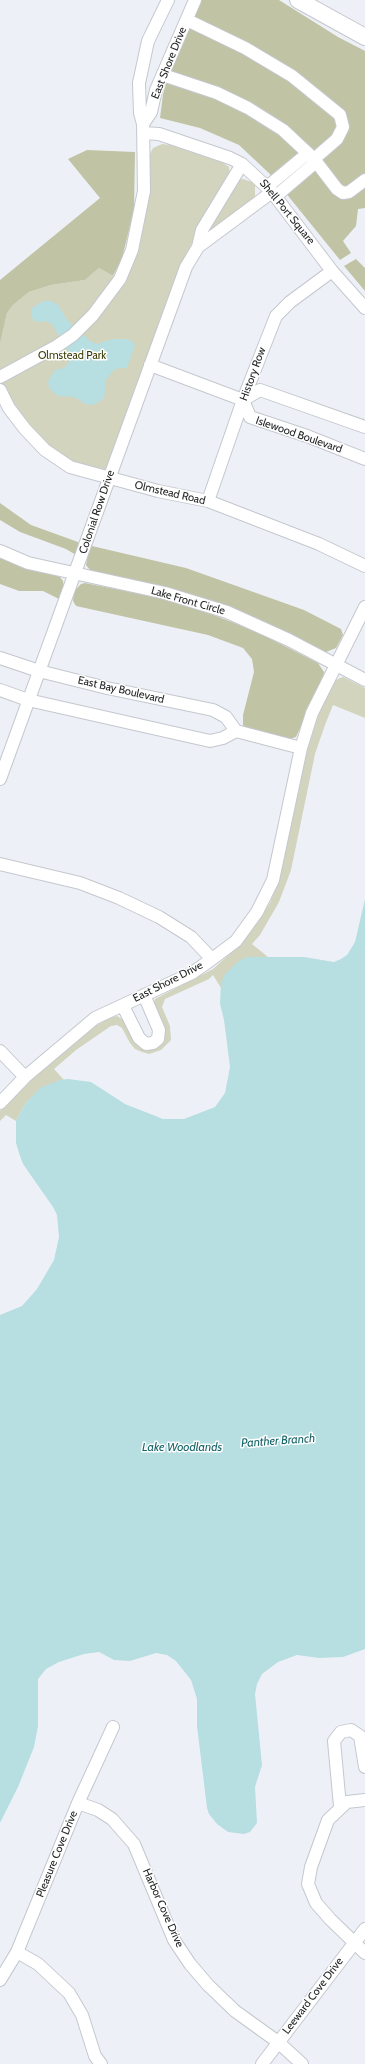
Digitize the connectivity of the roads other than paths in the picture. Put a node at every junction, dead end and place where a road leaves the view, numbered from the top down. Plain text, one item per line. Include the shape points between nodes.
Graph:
1 (168, 0) edge
2 (195, 0) edge
3 (298, 0) edge
4 (187, 20) junction
5 (365, 37) edge
6 (163, 75) junction
7 (143, 129) junction
8 (313, 158) junction
9 (242, 164) junction
10 (365, 180) edge
11 (272, 192) junction
12 (198, 247) junction
13 (332, 271) junction
14 (365, 308) edge
15 (150, 365) junction
16 (0, 377) edge
17 (0, 390) edge
18 (243, 400) junction
19 (365, 427) edge
20 (365, 459) edge
21 (108, 479) junction
22 (208, 501) junction
23 (0, 551) edge
24 (365, 566) edge
25 (75, 574) junction
26 (365, 607) edge
27 (0, 658) edge
28 (336, 665) junction
29 (39, 671) junction
30 (365, 680) edge
31 (0, 690) edge
32 (28, 700) junction
33 (236, 731) junction
34 (301, 748) junction
35 (0, 779) edge
36 (0, 864) edge
37 (212, 959) junction
38 (144, 995) junction
39 (123, 1006) junction
40 (0, 1051) edge
41 (25, 1077) junction
42 (0, 1103) edge
43 (113, 1727) dead end
44 (365, 1767) edge
45 (365, 1800) edge
46 (78, 1803) junction
47 (340, 1806) junction
48 (365, 1929) edge
49 (354, 1943) junction
50 (17, 1952) junction
51 (365, 1953) edge
52 (0, 1980) edge
53 (278, 2042) junction
54 (101, 2064) edge
55 (262, 2064) edge
56 (302, 2064) edge

1 - 7 street, East Shore Drive via 148,41 139,83
2 - 4 street, East Shore Drive
3 - 5 main road
4 - 6 street, East Shore Drive
4 - 8 street, Colonial Row Drive via 245,48 292,76 340,115 343,127 337,139
6 - 7 street, East Shore Drive
6 - 8 street via 217,93 248,108 283,130
7 - 9 street, Shell Port Square
7 - 16 street, East Shore Drive via 144,191 132,250 120,279 85,324 57,346
8 - 10 street via 343,193 349,192
8 - 11 street, Colonial Row Drive
9 - 11 street, Shell Port Square
9 - 12 street, Colonial Row Drive via 202,230
11 - 12 street, Colonial Row Drive
11 - 13 street, Shell Port Square
12 - 15 street, Colonial Row Drive via 186,267
13 - 14 street, Shell Port Square
13 - 18 street, History Row via 290,302 276,316
15 - 18 street
15 - 21 street, Colonial Row Drive
17 - 21 street, Olmstead Road via 9,408 45,450 70,467
18 - 19 street via 260,390
18 - 20 street, Islewood Boulevard via 250,417
18 - 22 street, History Row
21 - 22 street, Olmstead Road
21 - 25 street, Colonial Row Drive
22 - 24 street, Olmstead Road via 319,544
23 - 25 street, Lake Front Circle via 28,563
25 - 28 street, Lake Front Circle via 165,593 227,612
25 - 29 street, Colonial Row Drive
26 - 28 street
27 - 29 street, East Bay Boulevard
28 - 30 street, Lake Front Circle
28 - 34 street, East Shore Drive via 312,713
29 - 32 street, Colonial Row Drive
29 - 33 street, East Bay Boulevard via 213,710 226,717
31 - 32 street
32 - 33 street via 210,741
32 - 35 street, Colonial Row Drive
33 - 34 street
34 - 37 street, East Shore Drive via 273,880 257,912 236,941
36 - 37 street via 80,883 119,898 191,938
37 - 38 street, East Shore Drive via 192,973
38 - 39 street, East Shore Drive
38 - 39 street via 159,1030 158,1039 153,1043 146,1044 138,1038
39 - 41 street, East Shore Drive via 95,1018
40 - 41 street
41 - 42 street, East Shore Drive
43 - 46 street, Pleasure Cove Drive
44 - 47 street via 360,1736 352,1730 341,1732 334,1741
45 - 47 street via 347,1802
46 - 50 street, Pleasure Cove Drive
46 - 53 street, Harbor Cove Drive via 98,1810 112,1819 134,1844 174,1940 199,1974 235,2011
47 - 49 street via 328,1820 311,1867 308,1884 316,1903
48 - 49 street, Leeward Cove Drive
49 - 51 street
49 - 53 street, Leeward Cove Drive
50 - 52 street, Pleasure Cove Drive
50 - 54 street via 38,1964 69,1993 82,2015 95,2056
53 - 55 street, Leeward Cove Drive
53 - 56 street, Harbor Cove Drive

